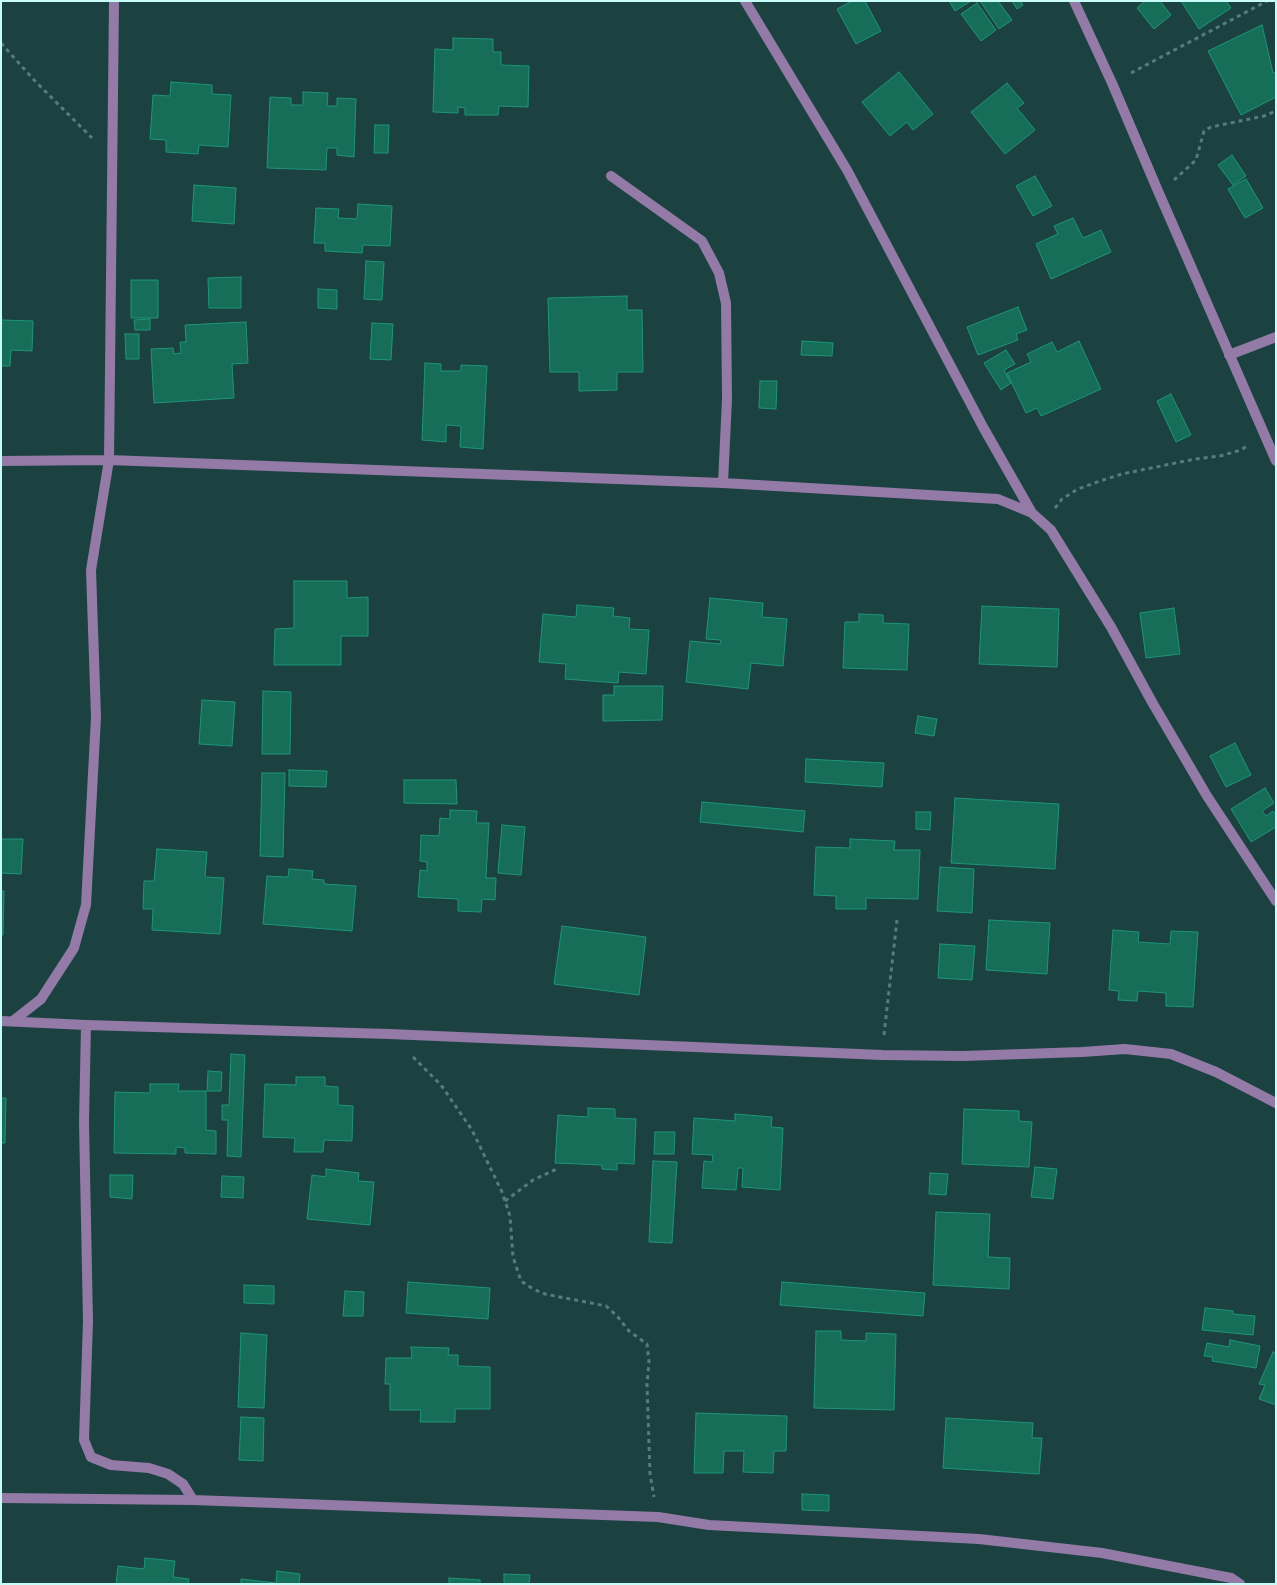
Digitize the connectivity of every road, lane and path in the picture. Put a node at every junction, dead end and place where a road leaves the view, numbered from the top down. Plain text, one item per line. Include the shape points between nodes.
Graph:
1 (114, 1) edge
2 (745, 1) edge
3 (1074, 1) edge
4 (1267, 1) edge
5 (1, 43) edge
6 (1112, 83) junction
7 (1276, 111) edge
8 (112, 158) junction
9 (611, 176) dead end
10 (1158, 191) junction
11 (1276, 337) edge
12 (1229, 355) junction
13 (1264, 432) junction
14 (109, 460) junction
15 (1, 461) edge
16 (1276, 461) edge
17 (722, 483) junction
18 (1032, 514) junction
19 (1043, 523) junction
20 (1276, 901) edge
21 (897, 920) dead end
22 (1, 1021) edge
23 (13, 1021) junction
24 (86, 1025) junction
25 (389, 1034) junction
26 (882, 1056) junction
27 (1276, 1103) edge
28 (559, 1168) dead end
29 (505, 1201) junction
30 (1, 1498) edge
31 (193, 1500) junction
32 (658, 1517) junction
33 (1240, 1584) edge

1 - 8 street
2 - 18 street via 848,170
3 - 6 street
4 - 6 path
5 - 8 path
6 - 10 street
7 - 10 path via 1211,127 1204,132 1196,160
8 - 14 street
9 - 17 street via 702,241 719,273 726,304 727,399
10 - 12 street
11 - 12 street
12 - 13 street
13 - 16 street
13 - 19 path via 1241,450 1122,474 1078,489 1062,499
14 - 15 street
14 - 17 street
14 - 23 street via 91,570 96,717 86,905 74,948 41,999
17 - 18 street via 998,499
18 - 19 street
19 - 20 street via 1051,530 1111,627 1207,796
21 - 26 path
22 - 23 street
23 - 24 street
24 - 25 street
24 - 31 street via 84,1122 88,1321 84,1440 91,1457 111,1465 148,1468 168,1474 183,1484
25 - 26 street
25 - 29 path via 441,1085 472,1130
26 - 27 street via 973,1056 1125,1049 1171,1054 1216,1072
28 - 29 path via 533,1180
29 - 32 path via 521,1281 545,1294 606,1306 629,1331 647,1344 650,1362 647,1384 650,1474
30 - 31 street
31 - 32 street
32 - 33 street via 709,1525 979,1539 1102,1552 1231,1578

